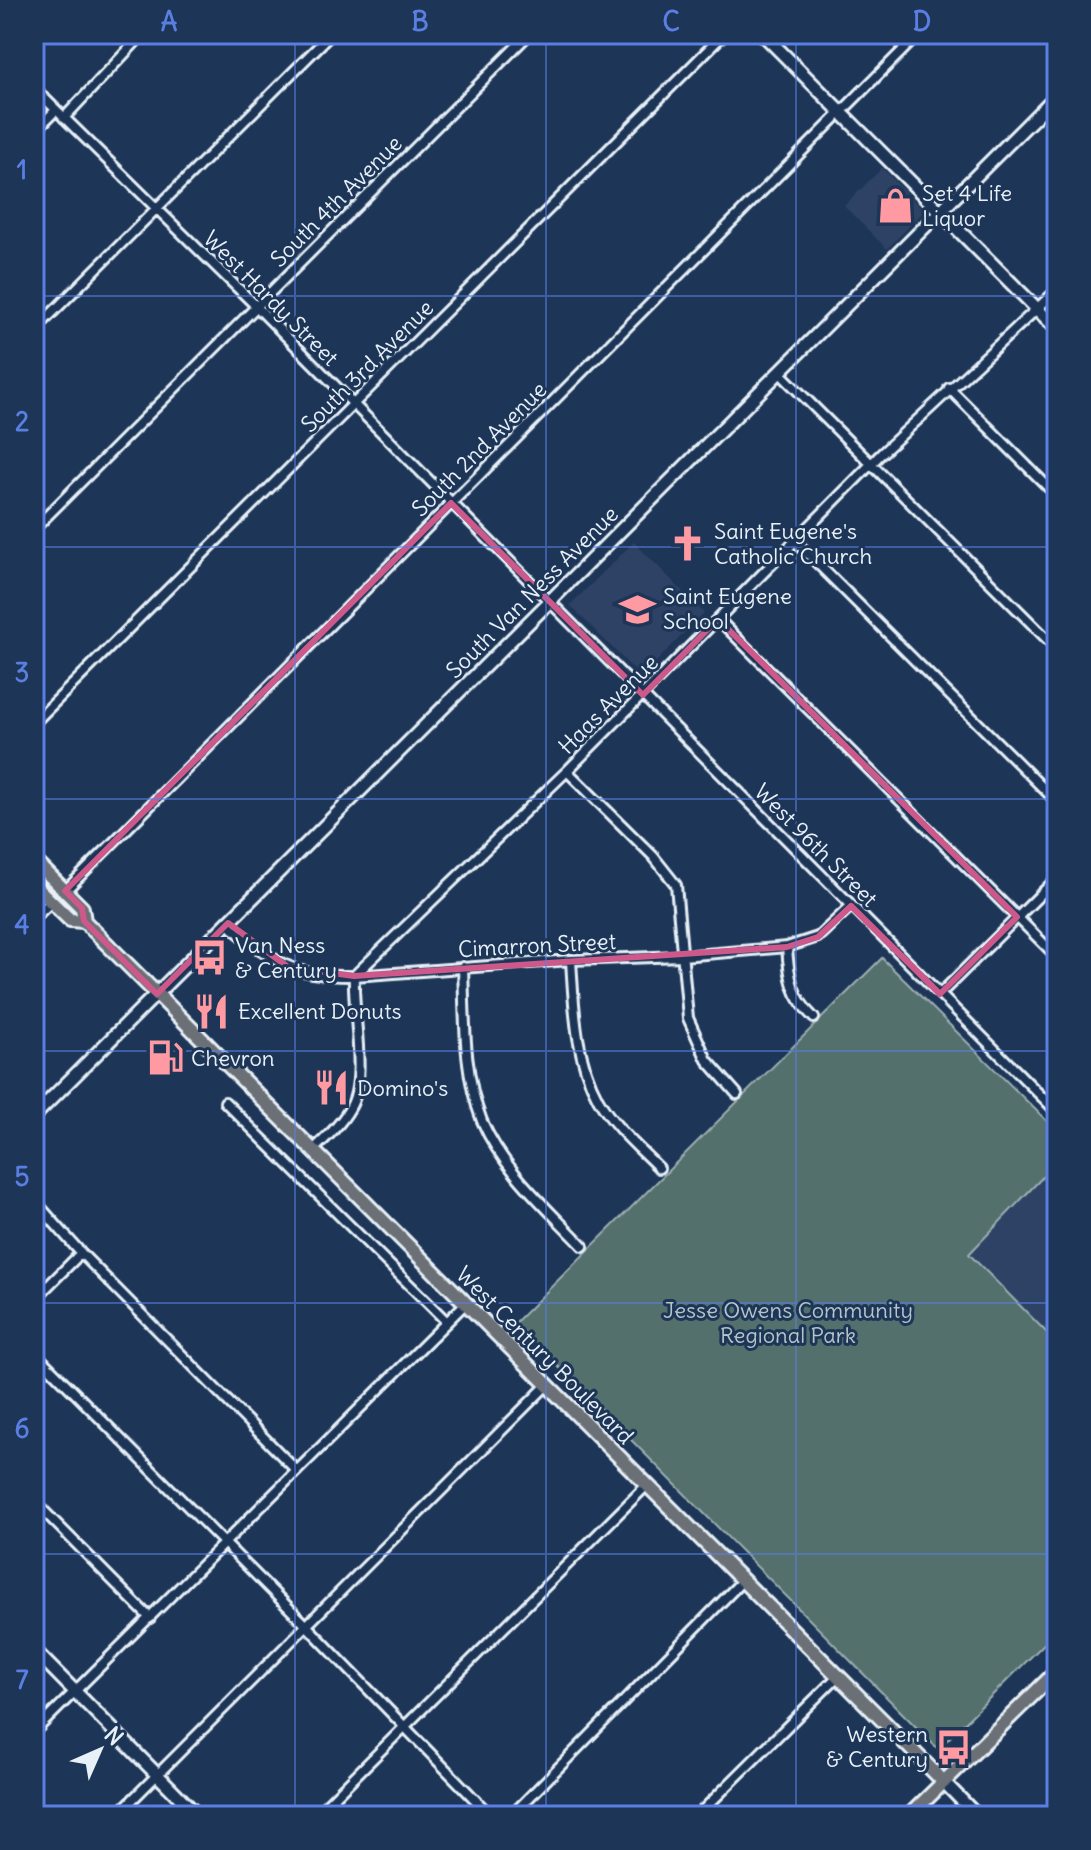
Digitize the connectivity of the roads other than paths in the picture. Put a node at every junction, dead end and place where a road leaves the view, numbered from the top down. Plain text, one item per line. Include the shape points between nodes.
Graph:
1 (331, 34) edge
2 (529, 34) edge
3 (724, 34) edge
4 (763, 34) edge
5 (919, 34) edge
6 (140, 35) edge
7 (34, 88) edge
8 (1057, 95) edge
9 (56, 110) junction
10 (841, 112) junction
11 (64, 118) junction
12 (34, 132) edge
13 (156, 209) junction
14 (940, 212) junction
15 (1057, 290) edge
16 (256, 306) junction
17 (1038, 309) junction
18 (1057, 329) edge
19 (34, 331) edge
20 (779, 372) junction
21 (949, 388) junction
22 (353, 405) junction
23 (871, 464) junction
24 (1057, 496) edge
25 (451, 503) junction
26 (34, 529) edge
27 (796, 542) junction
28 (550, 602) junction
29 (718, 619) junction
30 (1057, 649) edge
31 (643, 695) junction
32 (34, 723) edge
33 (567, 771) junction
34 (1057, 802) edge
35 (34, 860) edge
36 (1057, 878) edge
37 (34, 885) edge
38 (65, 891) junction
39 (51, 902) junction
40 (851, 906) junction
41 (36, 913) edge
42 (1017, 917) junction
43 (84, 921) junction
44 (227, 923) junction
45 (787, 947) junction
46 (682, 956) junction
47 (1057, 957) edge
48 (571, 960) junction
49 (463, 967) junction
50 (354, 976) junction
51 (157, 994) junction
52 (940, 994) junction
53 (814, 1018) dead end
54 (737, 1094) dead end
55 (225, 1102) dead end
56 (1057, 1112) edge
57 (34, 1116) edge
58 (312, 1151) junction
59 (659, 1168) dead end
60 (34, 1200) edge
61 (583, 1246) dead end
62 (81, 1253) junction
63 (34, 1300) edge
64 (465, 1304) junction
65 (447, 1322) junction
66 (34, 1352) edge
67 (547, 1385) junction
68 (297, 1471) junction
69 (647, 1485) junction
70 (34, 1501) edge
71 (224, 1543) junction
72 (743, 1580) junction
73 (150, 1618) junction
74 (306, 1625) junction
75 (34, 1650) edge
76 (1057, 1671) edge
77 (838, 1676) junction
78 (76, 1691) junction
79 (404, 1729) junction
80 (34, 1732) edge
81 (157, 1775) junction
82 (944, 1782) junction
83 (116, 1816) edge
84 (198, 1816) edge
85 (315, 1816) edge
86 (491, 1816) edge
87 (511, 1816) edge
88 (697, 1816) edge
89 (909, 1816) edge
90 (977, 1816) edge

1 - 13 street
2 - 16 street, South 4th Avenue
3 - 22 street, South 3rd Avenue
4 - 10 street
5 - 10 street, South 2nd Avenue
6 - 11 street
7 - 9 street, West Hardy Street
8 - 14 street, South Van Ness Avenue
9 - 11 street, West Hardy Street
9 - 12 street
10 - 14 street
10 - 25 street, South 2nd Avenue
11 - 13 street, West Hardy Street
13 - 16 street, West Hardy Street
13 - 19 street
14 - 17 street
14 - 20 street, South Van Ness Avenue
15 - 17 street, Haas Avenue
16 - 22 street, West Hardy Street
16 - 26 street, South 4th Avenue
17 - 18 street
17 - 21 street, Haas Avenue
20 - 23 street
20 - 28 street, South Van Ness Avenue
21 - 23 street, Haas Avenue
21 - 24 street
22 - 25 street, West Hardy Street
22 - 32 street, South 3rd Avenue
23 - 27 street, Haas Avenue
23 - 30 street
25 - 28 street, West Hardy Street
25 - 38 street, South 2nd Avenue
27 - 29 street, Haas Avenue
27 - 34 street
28 - 31 street, West 96th Street
28 - 44 street, South Van Ness Avenue
29 - 31 street, Haas Avenue
29 - 42 street
31 - 33 street, Haas Avenue
31 - 40 street, West 96th Street
33 - 46 street via 676,885
33 - 50 street, Haas Avenue
35 - 38 main road, West Century Boulevard
36 - 42 street
37 - 39 main road, West Century Boulevard
38 - 43 main road, West Century Boulevard via 82,908
39 - 41 street
39 - 43 main road, West Century Boulevard via 70,920
40 - 45 street, Cimarron Street via 818,937
40 - 52 street, West 96th Street
42 - 47 street
42 - 52 street
43 - 51 main road, West Century Boulevard
44 - 50 street, Cimarron Street via 288,967
44 - 51 street, South Van Ness Avenue
45 - 46 street, Cimarron Street
45 - 53 street via 791,986
46 - 48 street, Cimarron Street
46 - 54 street via 684,995 696,1039
48 - 49 street, Cimarron Street
48 - 59 street via 580,1052 598,1099
49 - 50 street, Cimarron Street
49 - 61 street via 469,1068 483,1121 510,1167
50 - 58 street via 359,1068 355,1095 350,1109
51 - 57 street, South Van Ness Avenue
51 - 58 main road, West Century Boulevard
52 - 56 street, West 96th Street
55 - 65 street
58 - 64 main road, West Century Boulevard
60 - 62 street
62 - 63 street
62 - 68 street
64 - 65 street
64 - 67 main road, West Century Boulevard
65 - 68 street
66 - 71 street
67 - 69 main road, West Century Boulevard
67 - 74 street
68 - 71 street
69 - 72 main road, West Century Boulevard
69 - 79 street
70 - 73 street
71 - 73 street
71 - 74 street
72 - 77 main road, West Century Boulevard
72 - 87 street
73 - 78 street
74 - 79 street
74 - 81 street
75 - 78 street
76 - 82 main road
77 - 82 main road, West Century Boulevard
77 - 88 street
78 - 80 street
78 - 81 street
79 - 85 street
79 - 86 street
81 - 83 street
81 - 84 street
82 - 89 main road
82 - 90 street, West Century Boulevard

